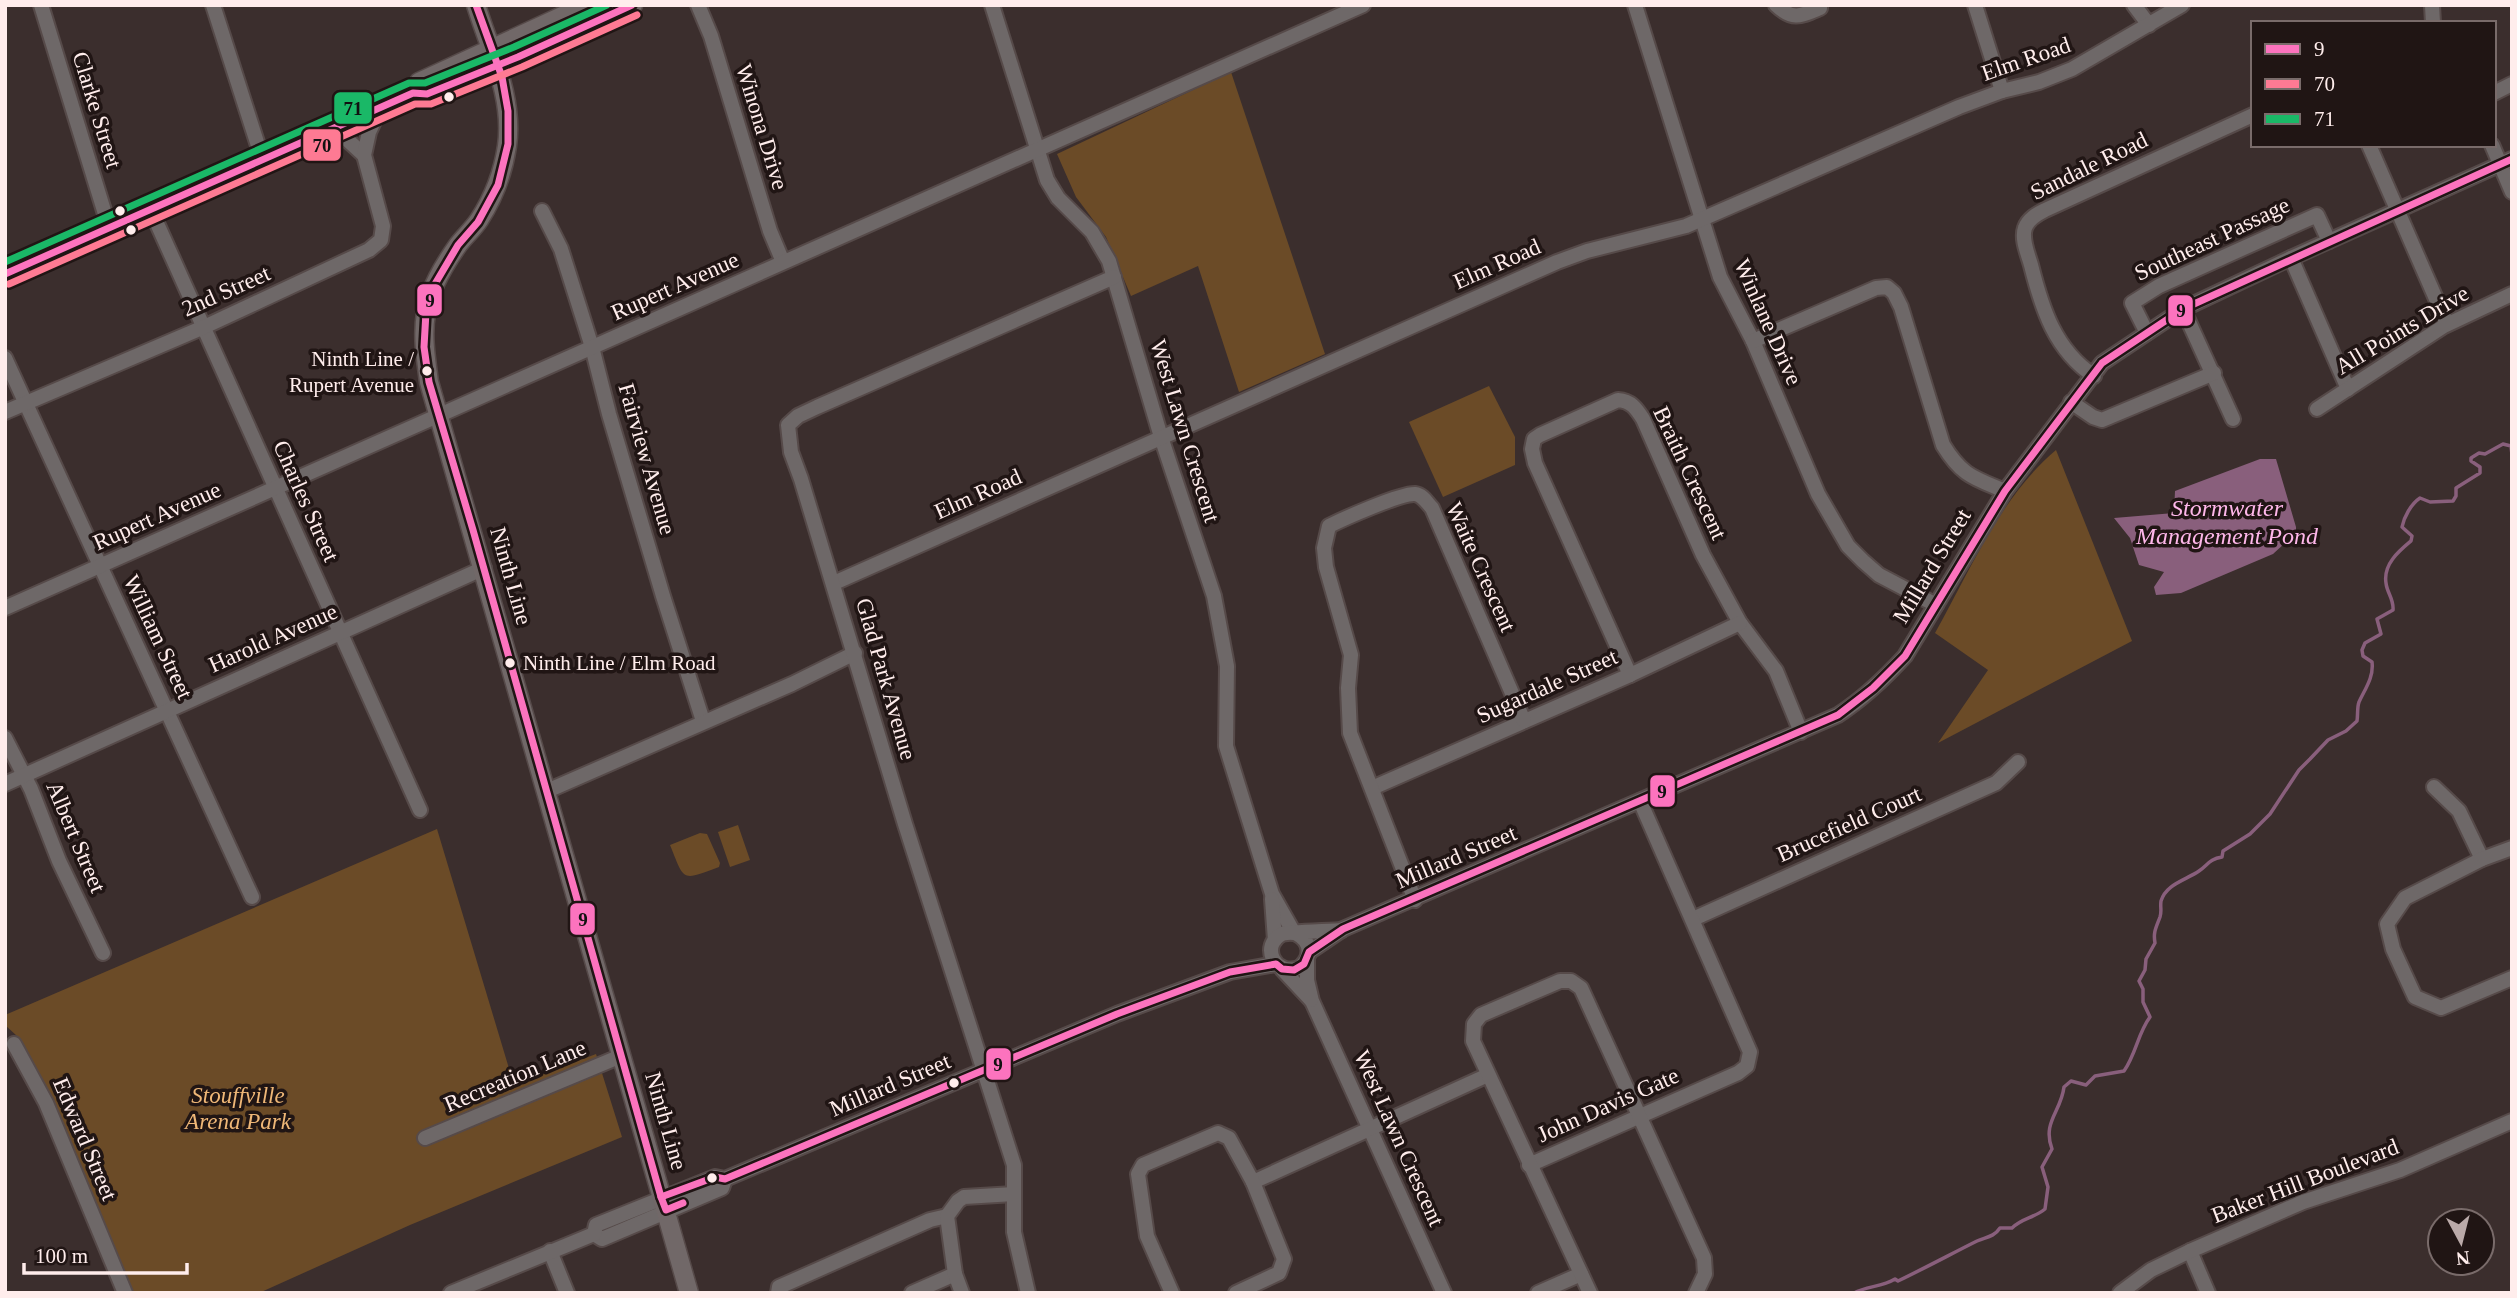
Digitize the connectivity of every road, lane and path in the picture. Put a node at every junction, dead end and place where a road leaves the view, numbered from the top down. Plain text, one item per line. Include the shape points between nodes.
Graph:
1 (41, 5) edge
2 (214, 5) edge
3 (476, 5) edge
4 (586, 5) edge
5 (633, 5) edge
6 (698, 5) edge
7 (992, 5) edge
8 (1363, 5) edge
9 (1635, 5) edge
10 (1776, 5) edge
11 (1975, 5) edge
12 (2134, 5) edge
13 (2182, 5) edge
14 (1820, 8) dead end
15 (2149, 25) junction
16 (490, 48) junction
17 (496, 66) junction
18 (2512, 84) edge
19 (2002, 91) junction
20 (2496, 92) edge
21 (413, 93) junction
22 (382, 106) junction
23 (2251, 116) edge
24 (330, 129) junction
25 (2370, 147) edge
26 (2494, 147) edge
27 (1038, 149) junction
28 (364, 155) junction
29 (262, 158) junction
30 (2506, 162) edge
31 (2512, 192) edge
32 (151, 210) junction
33 (542, 211) dead end
34 (2397, 211) junction
35 (1701, 220) junction
36 (109, 228) junction
37 (2329, 241) junction
38 (2291, 258) junction
39 (783, 262) junction
40 (5, 274) edge
41 (1114, 277) junction
42 (2512, 295) edge
43 (2183, 309) junction
44 (2447, 324) junction
45 (204, 327) junction
46 (2147, 333) junction
47 (1753, 341) junction
48 (592, 347) junction
49 (5, 358) edge
50 (2214, 373) junction
51 (2094, 376) junction
52 (2348, 389) junction
53 (2071, 402) junction
54 (26, 404) junction
55 (2317, 409) dead end
56 (5, 412) edge
57 (438, 416) junction
58 (2233, 419) dead end
59 (1161, 437) junction
60 (276, 488) junction
61 (2005, 491) junction
62 (101, 566) junction
63 (484, 568) junction
64 (834, 583) junction
65 (1936, 604) junction
66 (5, 608) edge
67 (1740, 623) junction
68 (341, 633) junction
69 (855, 653) junction
70 (1630, 675) junction
71 (167, 711) junction
72 (704, 721) junction
73 (1524, 721) junction
74 (1801, 732) junction
75 (5, 738) edge
76 (2018, 762) dead end
77 (24, 776) junction
78 (5, 784) edge
79 (2434, 787) dead end
80 (1372, 788) junction
81 (547, 791) junction
82 (1640, 801) junction
83 (420, 810) dead end
84 (2512, 848) edge
85 (2482, 859) junction
86 (1272, 894) junction
87 (253, 897) dead end
88 (1415, 900) junction
89 (1693, 919) junction
90 (1343, 929) junction
91 (1296, 933) junction
92 (1273, 943) junction
93 (103, 953) dead end
94 (1308, 956) junction
95 (1279, 966) junction
96 (1230, 972) junction
97 (2512, 978) edge
98 (1312, 1001) junction
99 (14, 1044) dead end
100 (621, 1056) junction
101 (983, 1071) junction
102 (1488, 1075) junction
103 (1638, 1117) junction
104 (2512, 1121) edge
105 (1371, 1130) junction
106 (425, 1138) dead end
107 (1529, 1165) junction
108 (1253, 1182) junction
109 (1014, 1194) junction
110 (664, 1204) junction
111 (947, 1216) junction
112 (550, 1251) junction
113 (2190, 1251) junction
114 (956, 1274) junction
115 (1581, 1274) junction
116 (125, 1293) edge
117 (451, 1293) edge
118 (568, 1293) edge
119 (689, 1293) edge
120 (778, 1293) edge
121 (912, 1293) edge
122 (961, 1293) edge
123 (1028, 1293) edge
124 (1172, 1293) edge
125 (1236, 1293) edge
126 (1444, 1293) edge
127 (1538, 1293) edge
128 (1590, 1293) edge
129 (1696, 1293) edge
130 (2120, 1293) edge
131 (2208, 1293) edge

1 - 36 street, Clarke Street
2 - 29 street
3 - 16 main road, Ninth Line
4 - 16 main road
5 - 17 main road
6 - 39 street, Winona Drive
7 - 27 street, West Lawn Crescent
8 - 27 street, Rupert Avenue
9 - 35 street, Winlane Drive
10 - 14 street via 1800,17
11 - 19 street
12 - 15 street
13 - 15 street, Elm Road
15 - 19 street, Elm Road via 2072,69
16 - 17 main road, Ninth Line
16 - 21 main road via 419,82
17 - 21 main road via 427,93
17 - 57 main road, Ninth Line via 508,111 508,144 498,185 435,284 426,312 424,347
18 - 20 street
19 - 35 street, Elm Road via 1890,135
21 - 22 main road
22 - 24 main road
22 - 28 street
23 - 51 street, Sandale Road via 2045,210 2027,224 2026,246 2048,320 2062,345
24 - 28 street
24 - 29 main road
25 - 34 street
26 - 30 street
27 - 39 street, Rupert Avenue
27 - 41 street, West Lawn Crescent via 1047,180 1092,232
28 - 45 street, 2nd Street via 383,226 381,240 369,250
29 - 32 main road
30 - 31 street
30 - 34 street, Millard Street
32 - 36 main road
32 - 45 street, Charles Street
33 - 48 street, Fairview Avenue via 561,249
34 - 37 street, Millard Street
34 - 44 street
35 - 47 street, Winlane Drive via 1720,276
35 - 59 street, Elm Road via 1557,262
36 - 40 main road
37 - 38 street, Millard Street
37 - 46 street, Southeast Passage via 2317,215 2159,286 2132,303
38 - 43 street, Millard Street
38 - 52 street
39 - 48 street, Rupert Avenue
41 - 59 street, West Lawn Crescent
41 - 64 street, Glad Park Avenue via 817,407 788,425 790,452
42 - 44 street, All Points Drive
43 - 46 street, Millard Street
43 - 50 street
44 - 52 street, All Points Drive
45 - 54 street, 2nd Street
45 - 60 street, Charles Street
46 - 51 street, Millard Street via 2102,363
47 - 61 street via 1887,287 1901,307 1943,445 1968,475
47 - 65 street, Winlane Drive via 1818,494 1848,546 1879,575
48 - 57 street, Rupert Avenue
48 - 72 street, Fairview Avenue
49 - 54 street, William Street
50 - 53 street via 2102,420
50 - 58 street
51 - 53 street, Millard Street
52 - 55 street, All Points Drive
53 - 61 street, Millard Street
54 - 56 street, 2nd Street
54 - 62 street, William Street
57 - 60 street, Rupert Avenue
57 - 63 main road, Ninth Line
59 - 64 street, Elm Road
59 - 86 street, West Lawn Crescent via 1214,596 1227,666 1226,746
60 - 62 street, Rupert Avenue
60 - 68 street, Charles Street
61 - 65 street, Millard Street
62 - 66 street, Rupert Avenue
62 - 71 street, William Street
63 - 68 street, Harold Avenue
63 - 81 main road, Ninth Line
64 - 69 street, Glad Park Avenue
65 - 74 street, Millard Street via 1905,656 1885,678 1838,715
67 - 70 street, Sugardale Street
67 - 70 street, Braith Crescent via 1633,405 1618,400 1540,435 1532,449 1535,463
67 - 74 street, Braith Crescent via 1776,671
68 - 71 street, Harold Avenue
68 - 83 street, Charles Street
69 - 72 street
69 - 101 street, Glad Park Avenue
70 - 73 street, Sugardale Street
71 - 77 street, Harold Avenue
71 - 87 street, William Street
72 - 81 street
73 - 80 street, Sugardale Street
73 - 80 street, Waite Crescent via 1424,498 1414,494 1340,521 1329,526 1325,557 1351,654 1350,733
74 - 82 street, Millard Street
75 - 77 street, Albert Street
76 - 89 street, Brucefield Court via 1996,783
77 - 78 street, Harold Avenue
77 - 93 street, Albert Street
79 - 85 street via 2459,811
80 - 88 street, Waite Crescent
81 - 100 main road, Ninth Line
82 - 88 street, Millard Street
82 - 89 street, John Davis Gate
84 - 85 street
85 - 97 street via 2405,898 2387,924 2393,949 2415,997 2441,1008
86 - 91 street, West Lawn Crescent
86 - 92 street, West Lawn Crescent
88 - 90 street, Millard Street
89 - 103 street, John Davis Gate via 1750,1052 1747,1066
90 - 91 street, Millard Street
90 - 94 street, Millard Street
91 - 92 street via 1283,933
91 - 94 street via 1306,941
92 - 95 street via 1273,959
92 - 96 street, Millard Street
94 - 95 street via 1299,968
94 - 98 street, West Lawn Crescent
95 - 96 street, Millard Street
95 - 98 street, West Lawn Crescent
96 - 101 street, Millard Street
98 - 105 street, West Lawn Crescent
99 - 116 street, Edward Street via 46,1103
100 - 106 street, Recreation Lane
100 - 110 main road, Ninth Line
101 - 109 street, Glad Park Avenue via 1014,1165
101 - 110 street, Millard Street via 725,1179 715,1177
102 - 103 street, John Davis Gate via 1473,1041 1474,1024 1481,1015 1560,981 1571,981 1581,988
102 - 105 street
102 - 107 street, John Davis Gate
103 - 107 street, John Davis Gate
103 - 129 street via 1704,1258 1705,1274
104 - 113 street, Baker Hill Boulevard via 2400,1170 2304,1202
105 - 108 street
105 - 126 street, West Lawn Crescent
107 - 115 street
108 - 124 street via 1229,1138 1218,1133 1143,1165 1138,1174 1147,1236
108 - 125 street via 1284,1259 1279,1273
109 - 111 street via 964,1197
109 - 123 street, Glad Park Avenue via 1014,1232
110 - 112 street, Millard Street via 596,1225 594,1234
110 - 119 main road, Ninth Line
111 - 114 street
111 - 120 street via 779,1287
112 - 117 street, Millard Street
112 - 118 street
113 - 130 street, Baker Hill Boulevard via 2151,1270
113 - 131 street
114 - 121 street
114 - 122 street
115 - 127 street
115 - 128 street

